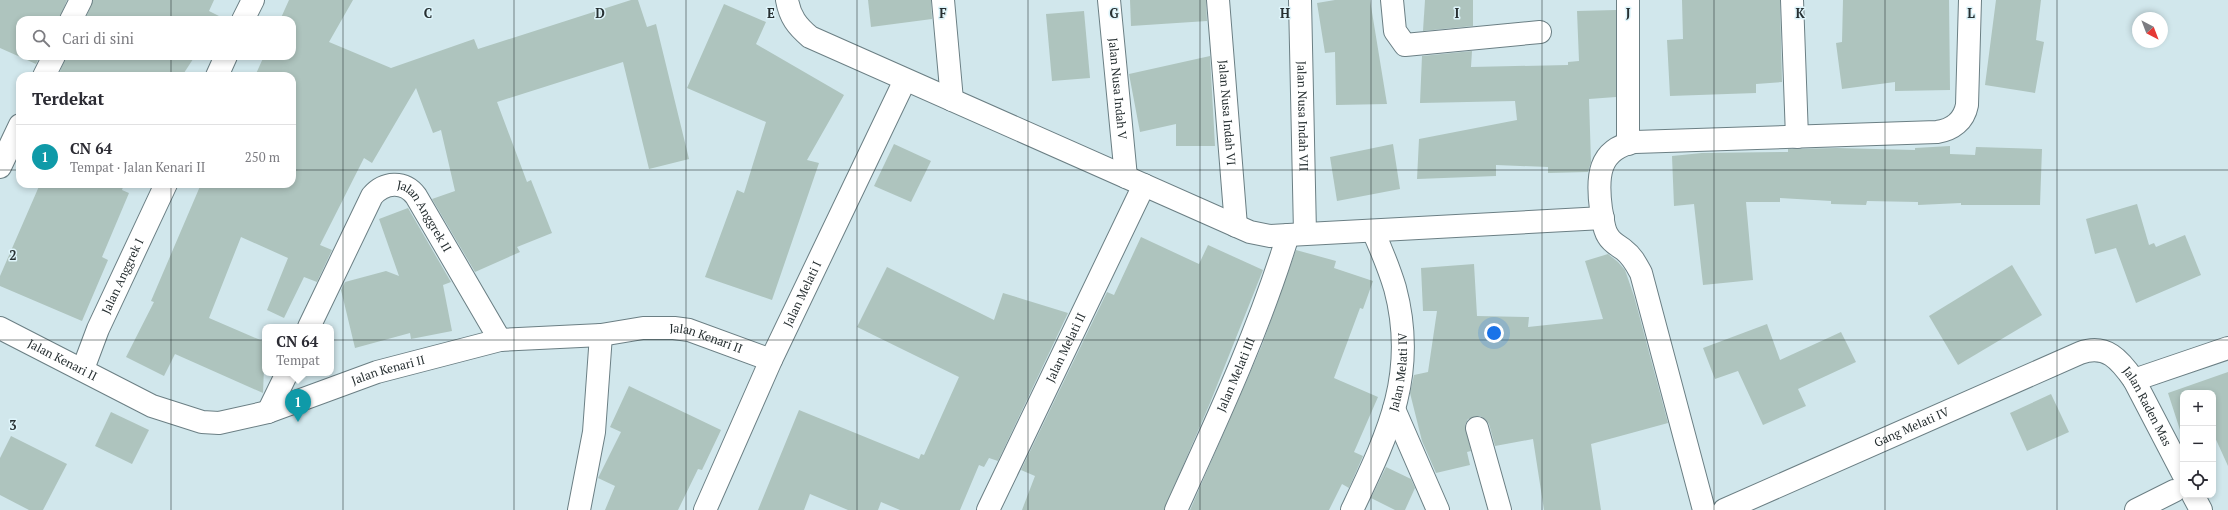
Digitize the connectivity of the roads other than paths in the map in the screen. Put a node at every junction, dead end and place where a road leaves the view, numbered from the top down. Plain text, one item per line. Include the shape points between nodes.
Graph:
1 (81, 0) edge
2 (253, 0) edge
3 (943, 0) edge
4 (1109, 0) edge
5 (1218, 0) edge
6 (1300, 0) edge
7 (1392, 0) edge
8 (1628, 0) edge
9 (1792, 0) edge
10 (1970, 0) edge
11 (788, 7) edge
12 (73, 16) edge
13 (245, 16) edge
14 (1540, 32) dead end
15 (52, 60) edge
16 (224, 60) edge
17 (46, 72) edge
18 (219, 72) edge
19 (905, 80) junction
20 (952, 100) junction
21 (16, 133) edge
22 (1797, 137) junction
23 (1628, 144) junction
24 (0, 166) edge
25 (1135, 181) junction
26 (164, 188) edge
27 (1603, 218) junction
28 (1236, 226) junction
29 (1373, 231) junction
30 (1296, 234) junction
31 (310, 324) edge
32 (0, 328) edge
33 (601, 335) junction
34 (500, 340) junction
35 (2228, 348) edge
36 (2100, 350) joint
37 (771, 360) junction
38 (83, 369) junction
39 (286, 376) edge
40 (2134, 380) junction
41 (1394, 409) junction
42 (268, 412) junction
43 (1477, 428) dead end
44 (2180, 480) edge
45 (2180, 488) edge
46 (2192, 498) edge
47 (579, 510) edge
48 (705, 510) edge
49 (988, 510) edge
50 (1176, 510) edge
51 (1352, 510) edge
52 (1438, 510) edge
53 (1500, 510) edge
54 (1704, 510) edge
55 (1724, 510) edge
56 (2136, 510) edge
57 (2201, 510) edge

1 - 12 street
2 - 13 street
3 - 20 street
4 - 25 street, Jalan Nusa Indah V
5 - 28 street, Jalan Nusa Indah VI
6 - 30 street, Jalan Nusa Indah VII
7 - 14 street via 1395,31 1405,45
8 - 23 street
9 - 22 street
10 - 22 street via 1968,99 1966,110 1957,124 1937,132
11 - 19 street via 802,31 810,38
15 - 17 street
16 - 18 street
19 - 20 street
19 - 37 street, Jalan Melati I
20 - 25 street
21 - 24 street
22 - 23 street
23 - 27 street via 1611,153 1600,169 1598,188
25 - 28 street
25 - 49 street, Jalan Melati II
26 - 38 street, Jalan Anggrek I via 98,329
27 - 29 street
27 - 54 street via 1607,235 1631,257 1641,272
28 - 30 street via 1270,236
29 - 30 street
29 - 41 street, Jalan Melati IV via 1394,287 1400,312 1403,364 1400,390
30 - 50 street, Jalan Melati III via 1229,395
31 - 34 street, Jalan Anggrek II via 372,196 382,187 398,184 416,196
32 - 38 street, Jalan Kenari II
33 - 34 street, Jalan Kenari II
33 - 37 street, Jalan Kenari II via 643,328 689,330
33 - 47 street via 594,432
34 - 42 street, Jalan Kenari II via 377,372
35 - 40 street
36 - 40 street, Jalan Raden Mas via 2116,358
36 - 55 street, Gang Melati IV via 2080,353
37 - 48 street, Jalan Melati I
38 - 42 street, Jalan Kenari II via 152,406 202,422 219,423
39 - 42 street
40 - 44 street, Jalan Raden Mas
41 - 51 street, Jalan Melati IV via 1385,440
41 - 52 street
43 - 53 street
45 - 56 street
46 - 57 street, Jalan Raden Mas

